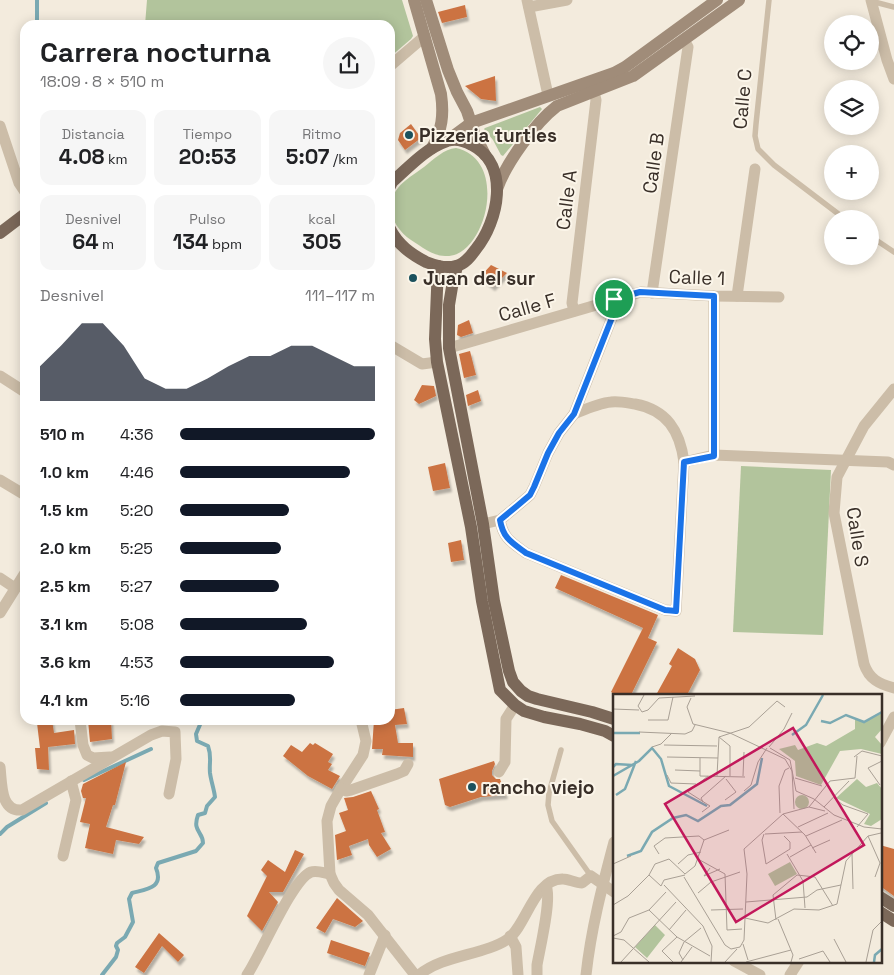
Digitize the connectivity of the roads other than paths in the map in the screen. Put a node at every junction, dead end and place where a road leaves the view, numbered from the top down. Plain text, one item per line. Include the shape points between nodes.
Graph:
1 (414, 0) edge
2 (426, 0) edge
3 (567, 0) edge
4 (717, 0) edge
5 (739, 0) edge
6 (769, 0) edge
7 (871, 1) edge
8 (528, 4) edge
9 (894, 7) edge
10 (430, 34) junction
11 (680, 34) junction
12 (395, 62) edge
13 (894, 79) edge
14 (594, 92) junction
15 (548, 95) junction
16 (471, 123) junction
17 (0, 126) edge
18 (448, 140) junction
19 (432, 148) junction
20 (485, 155) junction
21 (755, 169) dead end
22 (395, 180) edge
23 (20, 184) edge
24 (497, 189) junction
25 (833, 210) edge
26 (20, 218) edge
27 (0, 232) edge
28 (395, 236) edge
29 (879, 242) edge
30 (395, 244) edge
31 (402, 247) junction
32 (894, 252) edge
33 (438, 266) junction
34 (457, 266) junction
35 (652, 293) junction
36 (714, 296) junction
37 (736, 296) junction
38 (779, 297) dead end
39 (614, 299) junction
40 (574, 311) junction
41 (395, 348) edge
42 (449, 348) junction
43 (437, 362) junction
44 (0, 376) edge
45 (20, 389) edge
46 (894, 389) edge
47 (574, 414) junction
48 (714, 456) junction
49 (846, 460) junction
50 (684, 462) junction
51 (894, 464) edge
52 (0, 480) edge
53 (20, 492) edge
54 (500, 520) junction
55 (477, 526) junction
56 (0, 578) edge
57 (20, 580) edge
58 (15, 588) junction
59 (0, 612) edge
60 (894, 688) edge
61 (515, 705) junction
62 (567, 706) junction
63 (894, 717) edge
64 (613, 719) edge
65 (564, 721) junction
66 (80, 725) edge
67 (362, 725) edge
68 (613, 736) edge
69 (882, 738) edge
70 (562, 750) dead end
71 (116, 756) junction
72 (408, 764) dead end
73 (0, 767) edge
74 (499, 772) dead end
75 (71, 781) junction
76 (341, 788) junction
77 (169, 794) dead end
78 (613, 846) edge
79 (64, 856) dead end
80 (330, 874) junction
81 (591, 876) junction
82 (602, 885) junction
83 (546, 886) junction
84 (613, 891) edge
85 (882, 898) edge
86 (894, 906) edge
87 (882, 913) edge
88 (894, 921) edge
89 (385, 935) junction
90 (510, 936) junction
91 (736, 962) edge
92 (798, 962) edge
93 (247, 975) edge
94 (369, 975) edge
95 (415, 975) edge
96 (419, 975) edge
97 (518, 975) edge
98 (537, 975) edge
99 (586, 975) edge
100 (760, 975) edge
101 (790, 975) edge

1 - 10 main road
2 - 10 main road
3 - 8 street
4 - 11 main road
5 - 11 main road
6 - 25 lane, Calle C via 756,124 758,150
7 - 9 lane
7 - 13 street
8 - 15 street
10 - 12 street
10 - 16 main road
10 - 19 main road via 443,108 442,124
11 - 14 main road via 633,76
11 - 15 main road via 614,73
11 - 35 street, Calle B via 688,47
14 - 24 main road via 557,106 548,113 508,164
14 - 40 street, Calle A via 596,100 572,303
15 - 16 main road
16 - 18 main road
16 - 20 main road
17 - 23 street
18 - 19 main road
18 - 20 main road via 468,142
19 - 22 main road
20 - 24 main road via 492,165
21 - 37 street
24 - 34 main road via 494,217 486,234 470,257
26 - 27 main road
28 - 31 main road
29 - 32 lane
30 - 31 main road
31 - 33 main road
33 - 34 main road
33 - 43 main road
34 - 42 main road via 450,305
35 - 36 street, Calle 1
35 - 39 street, Calle 1 via 640,292
36 - 37 street, Calle 1
36 - 48 street
37 - 38 street, Calle 1
39 - 40 street, Calle F
39 - 47 street via 615,310
40 - 42 street, Calle F
41 - 43 street via 422,364
42 - 43 main road
42 - 55 main road
43 - 55 main road
44 - 45 street
46 - 49 street, Calle S via 864,426
47 - 50 street via 612,402 654,410 671,424 682,446
47 - 54 street via 559,433 530,495
48 - 49 street
48 - 50 street
49 - 51 street
49 - 60 street, Calle S via 837,477 834,513 864,664 872,679
50 - 54 street via 676,611 665,610 526,553 502,532
52 - 53 street
54 - 55 street
55 - 61 main road via 482,601 497,676 500,690
55 - 62 main road via 514,682 528,696
56 - 58 street
57 - 58 street
58 - 59 street
61 - 65 main road via 524,711
61 - 74 street via 506,719 505,762
62 - 64 main road
62 - 65 main road
63 - 69 street
65 - 68 main road
66 - 71 street via 82,745 87,755 93,758
67 - 76 street via 366,741 363,755
70 - 81 lane via 548,805 552,821
71 - 75 street
71 - 77 street via 151,735 162,731 175,732 176,759
72 - 76 street via 398,774 351,790
73 - 75 street via 5,802 15,811
75 - 79 street via 76,800
76 - 80 street via 326,821
78 - 82 street
80 - 89 street via 339,890
80 - 93 street via 308,872 300,881
81 - 82 street
81 - 83 street via 582,883 564,878
82 - 84 street
82 - 99 street
83 - 90 street
83 - 98 street via 548,902
85 - 86 main road
87 - 88 main road
89 - 94 street
89 - 95 street
90 - 96 street
90 - 97 street via 516,947
91 - 100 street
92 - 101 street

